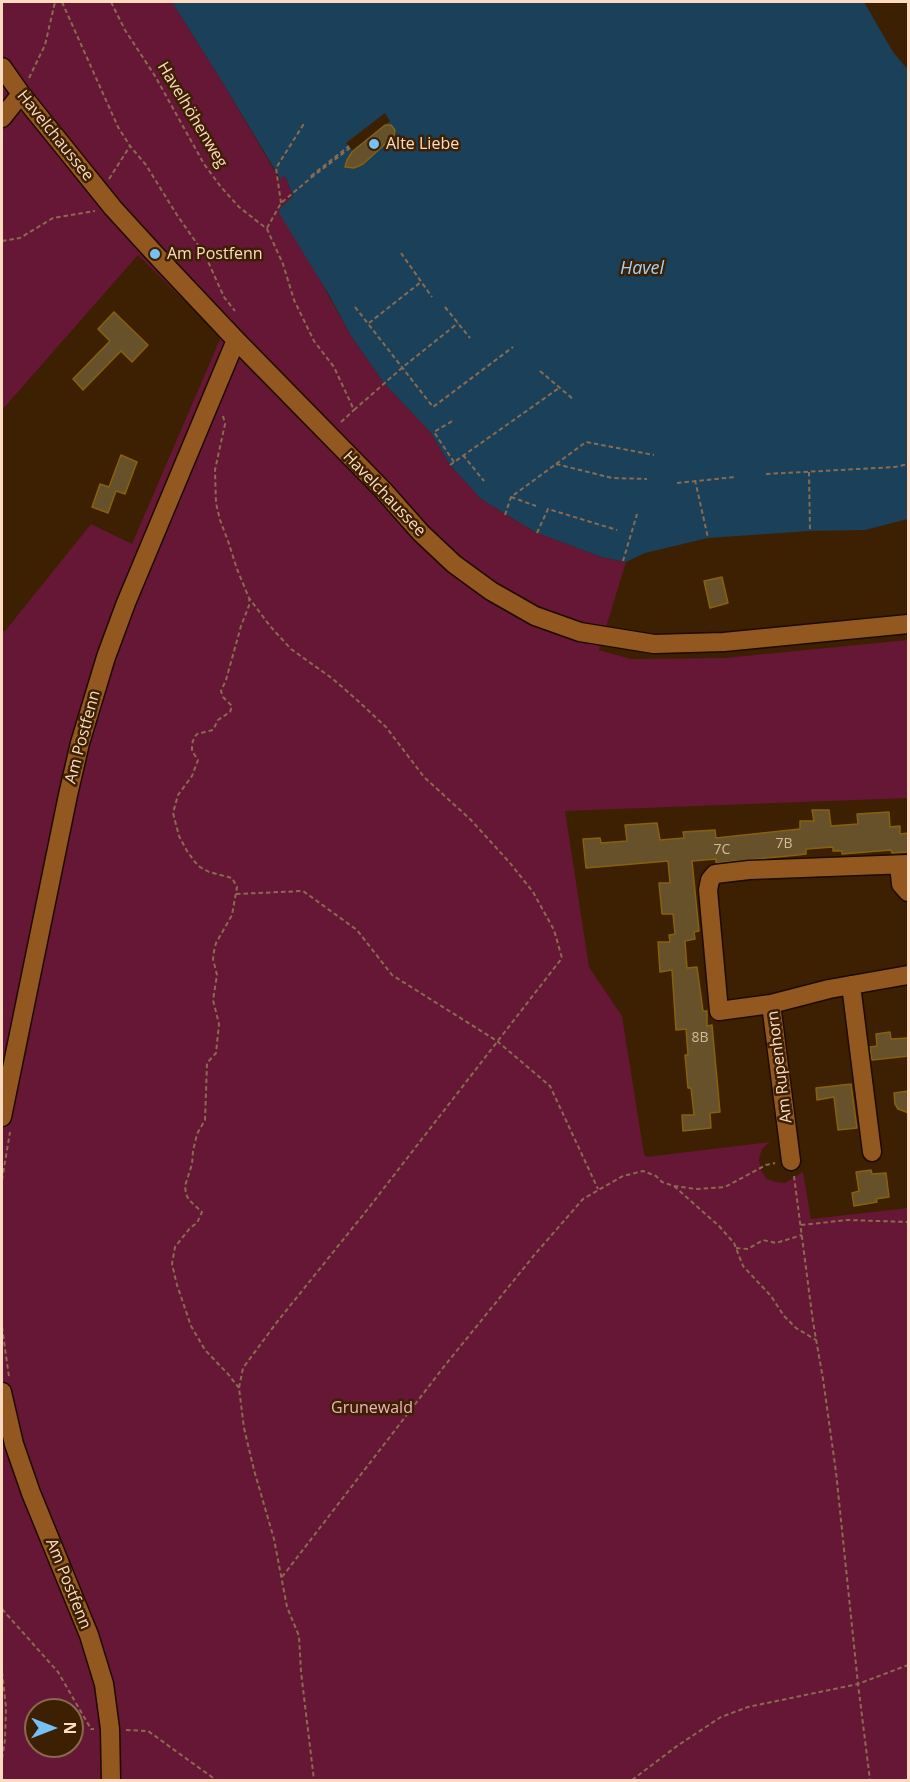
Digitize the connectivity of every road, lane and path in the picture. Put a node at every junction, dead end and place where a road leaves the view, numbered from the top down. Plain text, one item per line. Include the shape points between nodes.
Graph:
1 (55, 2) edge
2 (62, 2) edge
3 (111, 2) edge
4 (2, 67) edge
5 (21, 94) junction
6 (2, 118) edge
7 (305, 122) dead end
8 (130, 146) junction
9 (349, 147) dead end
10 (99, 192) junction
11 (281, 203) junction
12 (113, 208) junction
13 (267, 229) junction
14 (2, 241) edge
15 (400, 253) dead end
16 (421, 282) junction
17 (432, 297) dead end
18 (355, 307) dead end
19 (445, 307) dead end
20 (235, 311) dead end
21 (369, 323) junction
22 (458, 323) junction
23 (470, 338) dead end
24 (236, 340) junction
25 (513, 347) dead end
26 (403, 367) junction
27 (540, 371) dead end
28 (559, 388) junction
29 (573, 399) dead end
30 (210, 407) junction
31 (454, 420) dead end
32 (464, 455) junction
33 (654, 455) dead end
34 (454, 462) junction
35 (556, 464) junction
36 (909, 464) edge
37 (450, 465) dead end
38 (809, 472) junction
39 (766, 474) dead end
40 (735, 477) dead end
41 (646, 479) dead end
42 (695, 480) junction
43 (484, 481) dead end
44 (676, 483) dead end
45 (511, 497) junction
46 (536, 506) dead end
47 (636, 514) dead end
48 (505, 515) dead end
49 (617, 530) dead end
50 (810, 531) dead end
51 (537, 533) dead end
52 (708, 538) dead end
53 (623, 561) dead end
54 (249, 598) junction
55 (909, 624) edge
56 (904, 864) edge
57 (909, 892) edge
58 (236, 894) junction
59 (909, 975) edge
60 (851, 985) junction
61 (771, 1004) junction
62 (496, 1041) junction
63 (6, 1121) edge
64 (872, 1152) dead end
65 (792, 1161) junction
66 (2, 1180) edge
67 (674, 1186) junction
68 (598, 1190) junction
69 (909, 1222) edge
70 (801, 1225) junction
71 (802, 1235) junction
72 (736, 1248) junction
73 (817, 1340) junction
74 (239, 1388) junction
75 (2, 1392) edge
76 (282, 1577) junction
77 (2, 1610) edge
78 (909, 1665) edge
79 (2, 1672) edge
80 (858, 1684) junction
81 (97, 1728) dead end
82 (120, 1729) dead end
83 (2, 1760) edge
84 (111, 1780) edge
85 (216, 1780) edge
86 (314, 1780) edge
87 (632, 1780) edge
88 (870, 1780) edge

1 - 5 path via 45,45
2 - 8 path
3 - 13 path, Havelhöhenweg via 204,164 239,207
4 - 5 street, Havelchaussee
5 - 6 street
5 - 10 street, Havelchaussee
7 - 11 path via 276,168
8 - 10 path
8 - 20 path via 205,255 224,297
9 - 11 path
10 - 12 street, Havelchaussee
11 - 13 path
12 - 14 path via 52,218 20,238
12 - 24 street, Havelchaussee
13 - 26 path via 294,300 314,340 334,367 354,410
15 - 16 path
16 - 17 path
16 - 21 path
18 - 21 path
19 - 22 path
21 - 26 path
22 - 23 path
22 - 26 path
24 - 30 street, Am Postfenn
24 - 55 street, Havelchaussee via 454,564 535,616 580,632 654,644 724,642
25 - 26 path via 433,407
27 - 28 path
28 - 29 path
28 - 32 path
30 - 54 path via 224,419 215,470 216,502
30 - 63 street, Am Postfenn via 126,603 80,743
31 - 34 path via 434,432
32 - 34 path
32 - 43 path
33 - 35 path via 586,442
34 - 37 path
35 - 41 path via 612,478
35 - 45 path
36 - 38 path
38 - 39 path
38 - 50 path
40 - 42 path
42 - 44 path
42 - 52 path
45 - 46 path
45 - 48 path
47 - 53 path
49 - 51 path via 548,509
54 - 58 path via 221,691 232,705 230,712 218,720 213,730 194,738 192,751 198,760 178,795 173,813 179,836 195,862 209,872 232,878
54 - 62 path via 291,649 333,679 386,727 424,777 471,820 533,892 554,930 562,958
56 - 57 street via 901,884
56 - 61 street via 715,874 708,890 719,1011
58 - 62 path via 303,891 357,930 392,975
58 - 74 path via 232,915 214,951 217,975 213,1000 219,1024 216,1053 207,1063 205,1120 197,1134 185,1186 189,1200 202,1212 198,1223 175,1247 172,1264 191,1326 205,1350
59 - 60 street, Am Rupenhorn
60 - 61 street, Am Rupenhorn
60 - 64 street
61 - 65 street, Am Rupenhorn
62 - 68 path via 550,1086
62 - 74 path via 257,1348 243,1368
63 - 66 path
65 - 67 path via 766,1165 725,1187
65 - 70 path
67 - 68 path via 643,1171 623,1176
67 - 72 path via 719,1226
68 - 76 path via 583,1199 536,1253
69 - 70 path via 848,1220
70 - 71 path
71 - 72 path via 776,1243 763,1240 748,1249
71 - 73 path
72 - 73 path via 743,1266 784,1316
73 - 80 path via 836,1472
74 - 76 path via 244,1428
75 - 84 street, Am Postfenn via 31,1493 89,1635 104,1684
76 - 86 path via 299,1636
77 - 81 path via 58,1672 91,1729
78 - 80 path
79 - 83 path via 6,1707
80 - 87 path via 748,1707 721,1717
80 - 88 path
82 - 85 path via 148,1731

